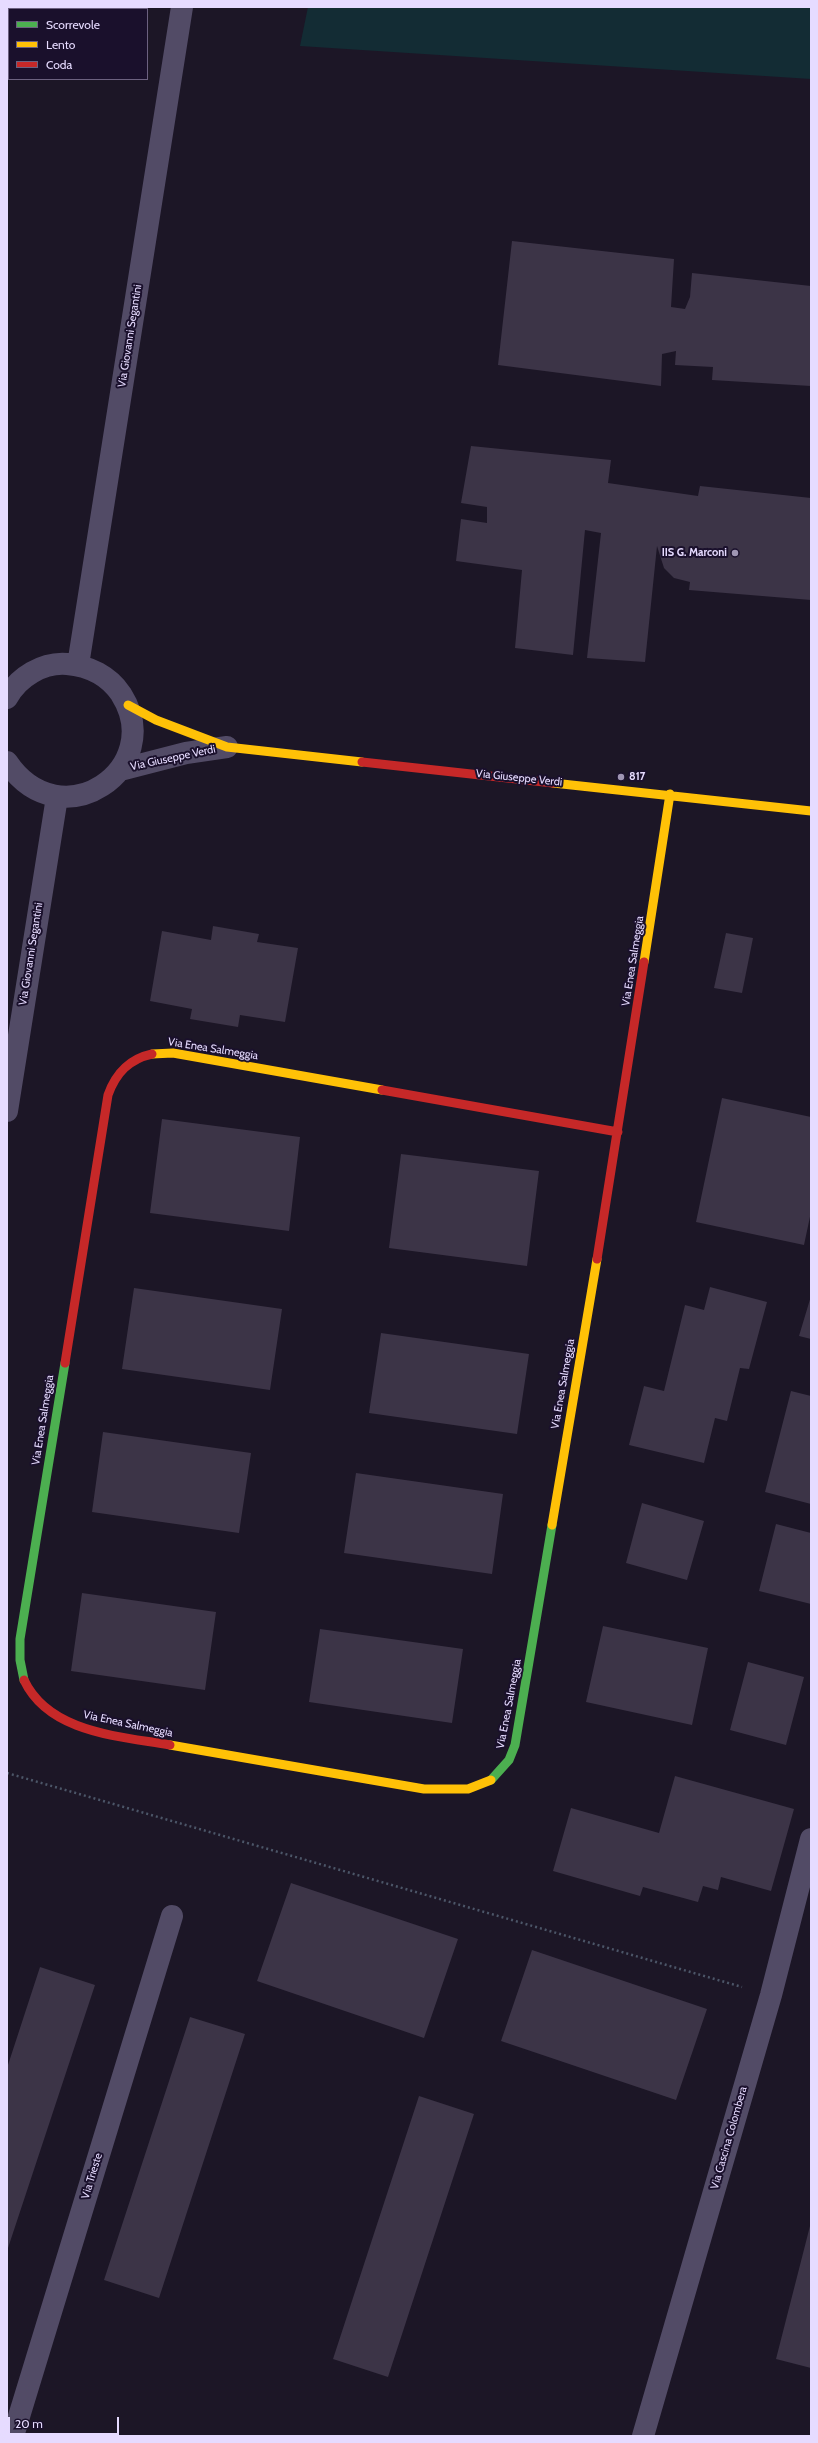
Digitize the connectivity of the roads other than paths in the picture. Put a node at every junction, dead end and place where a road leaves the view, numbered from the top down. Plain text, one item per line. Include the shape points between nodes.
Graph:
1 (182, 7) edge
2 (78, 665) junction
3 (7, 697) edge
4 (128, 705) junction
5 (227, 747) junction
6 (120, 770) junction
7 (10, 771) edge
8 (670, 794) junction
9 (57, 797) junction
10 (811, 811) edge
11 (7, 1112) edge
12 (618, 1132) junction
13 (811, 1839) edge
14 (172, 1916) dead end
15 (13, 2436) edge
16 (643, 2436) edge

1 - 2 street, Via Giovanni Segantini
2 - 3 street via 61,664 40,669 18,683
2 - 4 street via 98,672 116,686
4 - 5 street, Via Giuseppe Verdi via 156,720
4 - 6 street via 132,727 131,742
5 - 6 street, Via Giuseppe Verdi via 186,753
5 - 8 street, Via Giuseppe Verdi
6 - 9 street via 103,786 81,796
7 - 9 street via 35,791
8 - 10 street, Via Giuseppe Verdi
8 - 12 street, Via Enea Salmeggia
9 - 11 street, Via Giovanni Segantini
12 - 12 street, Via Enea Salmeggia via 173,1053 150,1053 138,1057 119,1072 108,1095 20,1639 20,1666 24,1681 37,1702 56,1717 104,1733 424,1789 465,1790 477,1788 495,1778 510,1758 515,1745
13 - 16 street, Via Cascina Colombera via 771,1995
14 - 15 street, Via Trieste

